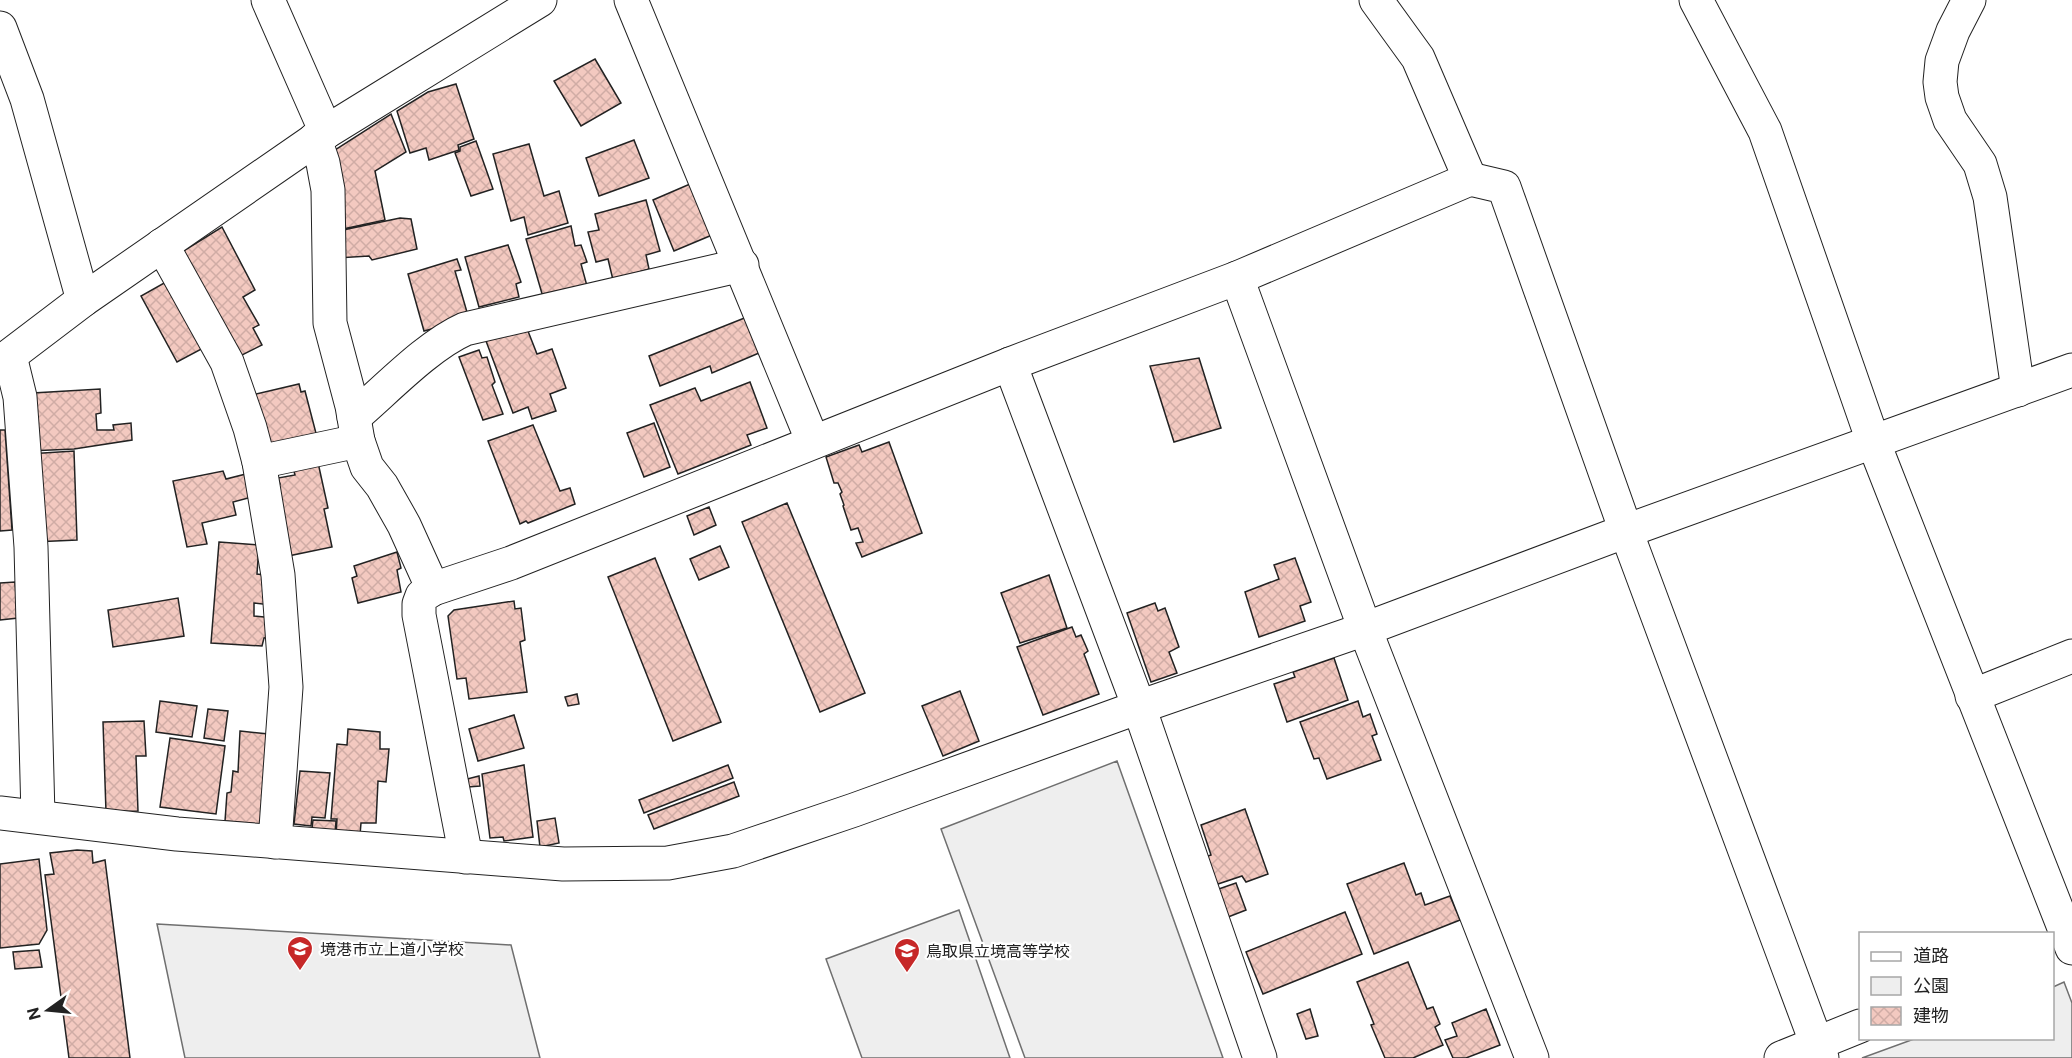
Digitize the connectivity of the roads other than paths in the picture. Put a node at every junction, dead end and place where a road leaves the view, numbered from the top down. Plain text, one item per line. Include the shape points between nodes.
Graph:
1 (268, 0) edge
2 (540, 0) edge
3 (631, 0) edge
4 (1376, 0) edge
5 (1696, 0) edge
6 (1969, 0) edge
7 (0, 28) edge
8 (321, 136) junction
9 (1470, 178) junction
10 (162, 245) junction
11 (742, 265) junction
12 (1237, 278) junction
13 (83, 300) junction
14 (5, 360) edge
15 (1010, 364) junction
16 (2072, 370) edge
17 (2018, 390) junction
18 (356, 429) junction
19 (1873, 441) junction
20 (813, 442) junction
21 (259, 462) junction
22 (1626, 531) junction
23 (433, 590) junction
24 (1365, 629) junction
25 (2072, 656) edge
26 (1972, 696) junction
27 (1138, 707) junction
28 (0, 813) edge
29 (38, 816) junction
30 (275, 842) junction
31 (466, 857) junction
32 (2067, 947) edge
33 (1859, 1027) edge
34 (1820, 1051) edge
35 (1260, 1058) edge
36 (1532, 1058) edge
37 (1781, 1058) edge

1 - 8 street
2 - 8 street
3 - 11 street
4 - 9 street via 1418,58
5 - 19 street via 1765,131
6 - 17 street via 1949,41 1940,82 1950,120 1980,164 1990,196
7 - 13 street via 27,99
8 - 10 street
8 - 18 street via 328,190 330,323
9 - 12 street
9 - 22 street via 1504,188
10 - 13 street
10 - 21 street via 227,362
11 - 18 street via 465,329 448,337
11 - 20 street
12 - 15 street
12 - 24 street
13 - 14 street
14 - 29 street via 20,397 31,547
15 - 20 street
15 - 27 street
16 - 17 street
17 - 19 street
18 - 21 street
18 - 23 street via 367,466 404,525
19 - 22 street
19 - 26 street
20 - 23 street via 511,563
21 - 30 street via 278,575 286,687
22 - 24 street
22 - 34 street
23 - 31 street via 422,596 419,615
24 - 27 street
24 - 36 street
25 - 26 street
26 - 32 street
27 - 31 street via 733,851 651,864 563,864
27 - 35 street
28 - 29 street
29 - 30 street
30 - 31 street
33 - 34 street
34 - 37 street

